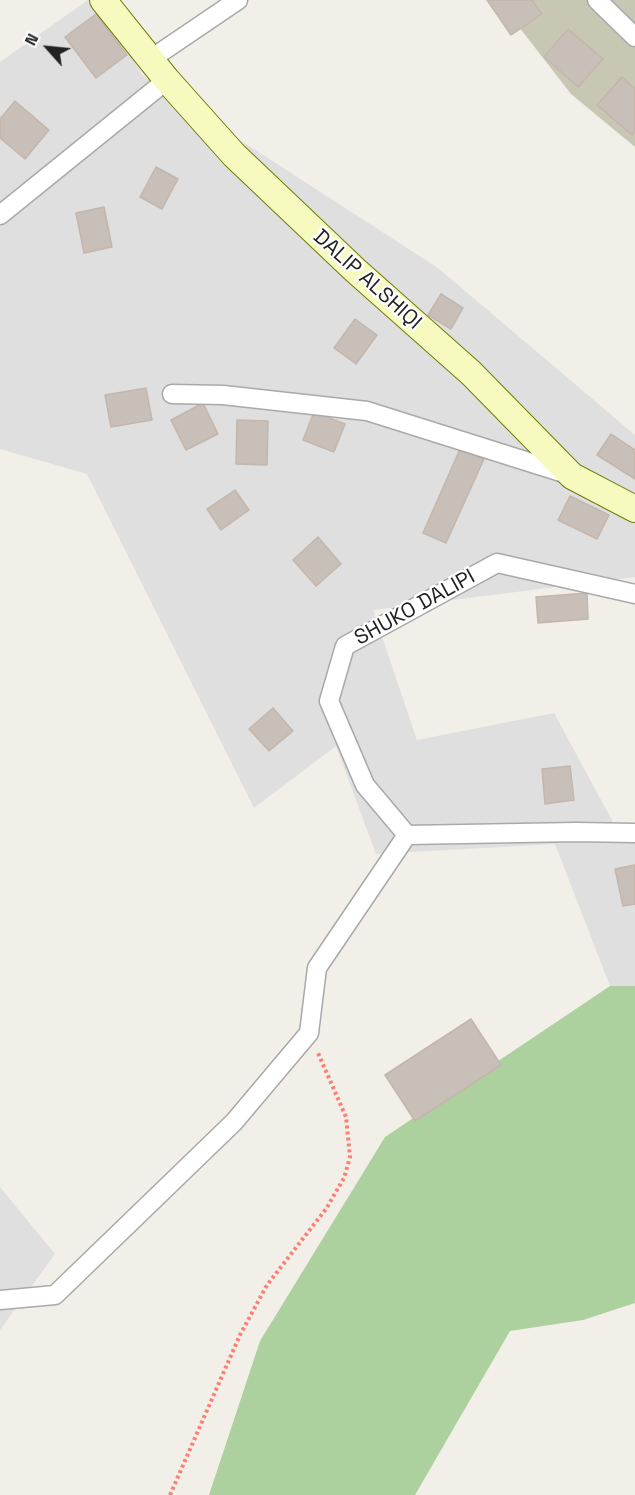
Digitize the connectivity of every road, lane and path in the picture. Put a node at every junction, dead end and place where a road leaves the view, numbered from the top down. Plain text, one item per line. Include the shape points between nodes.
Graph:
1 (103, 0) edge
2 (238, 0) edge
3 (597, 0) edge
4 (635, 37) edge
5 (151, 59) junction
6 (167, 80) junction
7 (0, 215) edge
8 (172, 394) dead end
9 (572, 476) junction
10 (635, 509) edge
11 (635, 594) edge
12 (635, 833) edge
13 (407, 835) junction
14 (309, 1033) junction
15 (0, 1300) edge
16 (170, 1495) edge

1 - 5 street, DALIP ALSHIQI
2 - 5 street
3 - 4 street
5 - 6 street, DALIP ALSHIQI
6 - 7 street
6 - 9 street, DALIP ALSHIQI via 234,155 471,373
8 - 9 street, DALIP ALSHIQI via 223,395 367,411
9 - 10 street, DALIP ALSHIQI
11 - 13 street, SHUKO DALIPI via 497,563 345,646 329,701 365,785
12 - 13 street
13 - 14 street via 317,968
14 - 15 street via 234,1122 55,1295
14 - 16 path via 346,1117 350,1157 344,1178 326,1209 267,1284 240,1335

